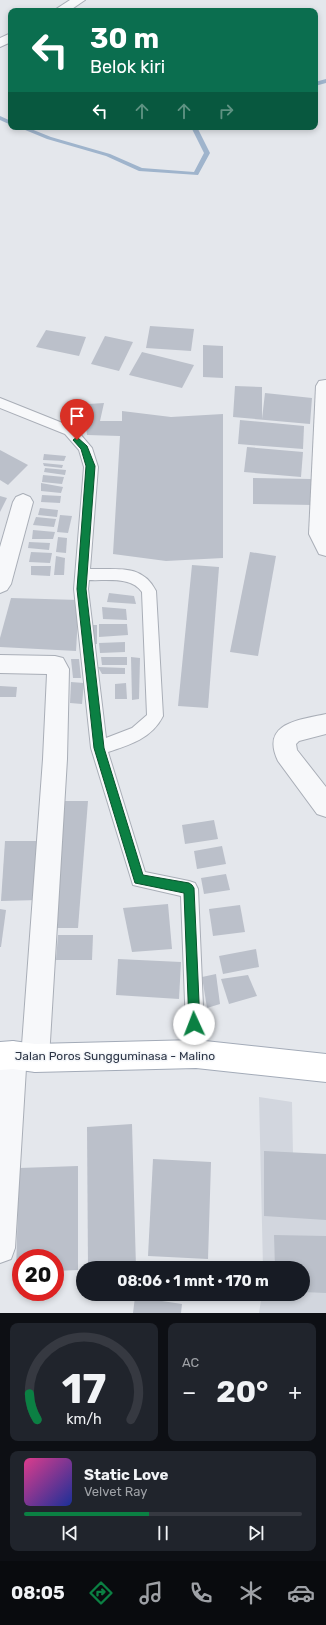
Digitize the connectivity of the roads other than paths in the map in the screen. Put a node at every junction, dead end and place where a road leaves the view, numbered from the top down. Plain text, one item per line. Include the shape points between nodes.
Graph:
1 (79, 0) edge
2 (65, 8) edge
3 (326, 386) edge
4 (0, 403) edge
5 (23, 502) dead end
6 (326, 548) edge
7 (82, 574) junction
8 (0, 584) edge
9 (0, 664) edge
10 (326, 724) edge
11 (99, 748) junction
12 (326, 806) edge
13 (196, 1054) junction
14 (16, 1056) edge
15 (326, 1068) edge
16 (0, 1248) edge

1 - 2 street
3 - 6 street via 319,534
4 - 7 lane via 70,432 84,448 90,466
5 - 8 street
7 - 11 lane via 81,589
7 - 11 lane via 134,576 143,582 149,591 155,716 150,725 140,733
9 - 14 street via 55,665 58,669 55,759
10 - 12 street via 292,732 284,741 286,754
11 - 13 lane via 139,879 189,888
13 - 14 main road, Jalan Poros Sungguminasa - Malino
13 - 15 main road, Jalan Poros Sungguminasa - Malino
14 - 16 street

